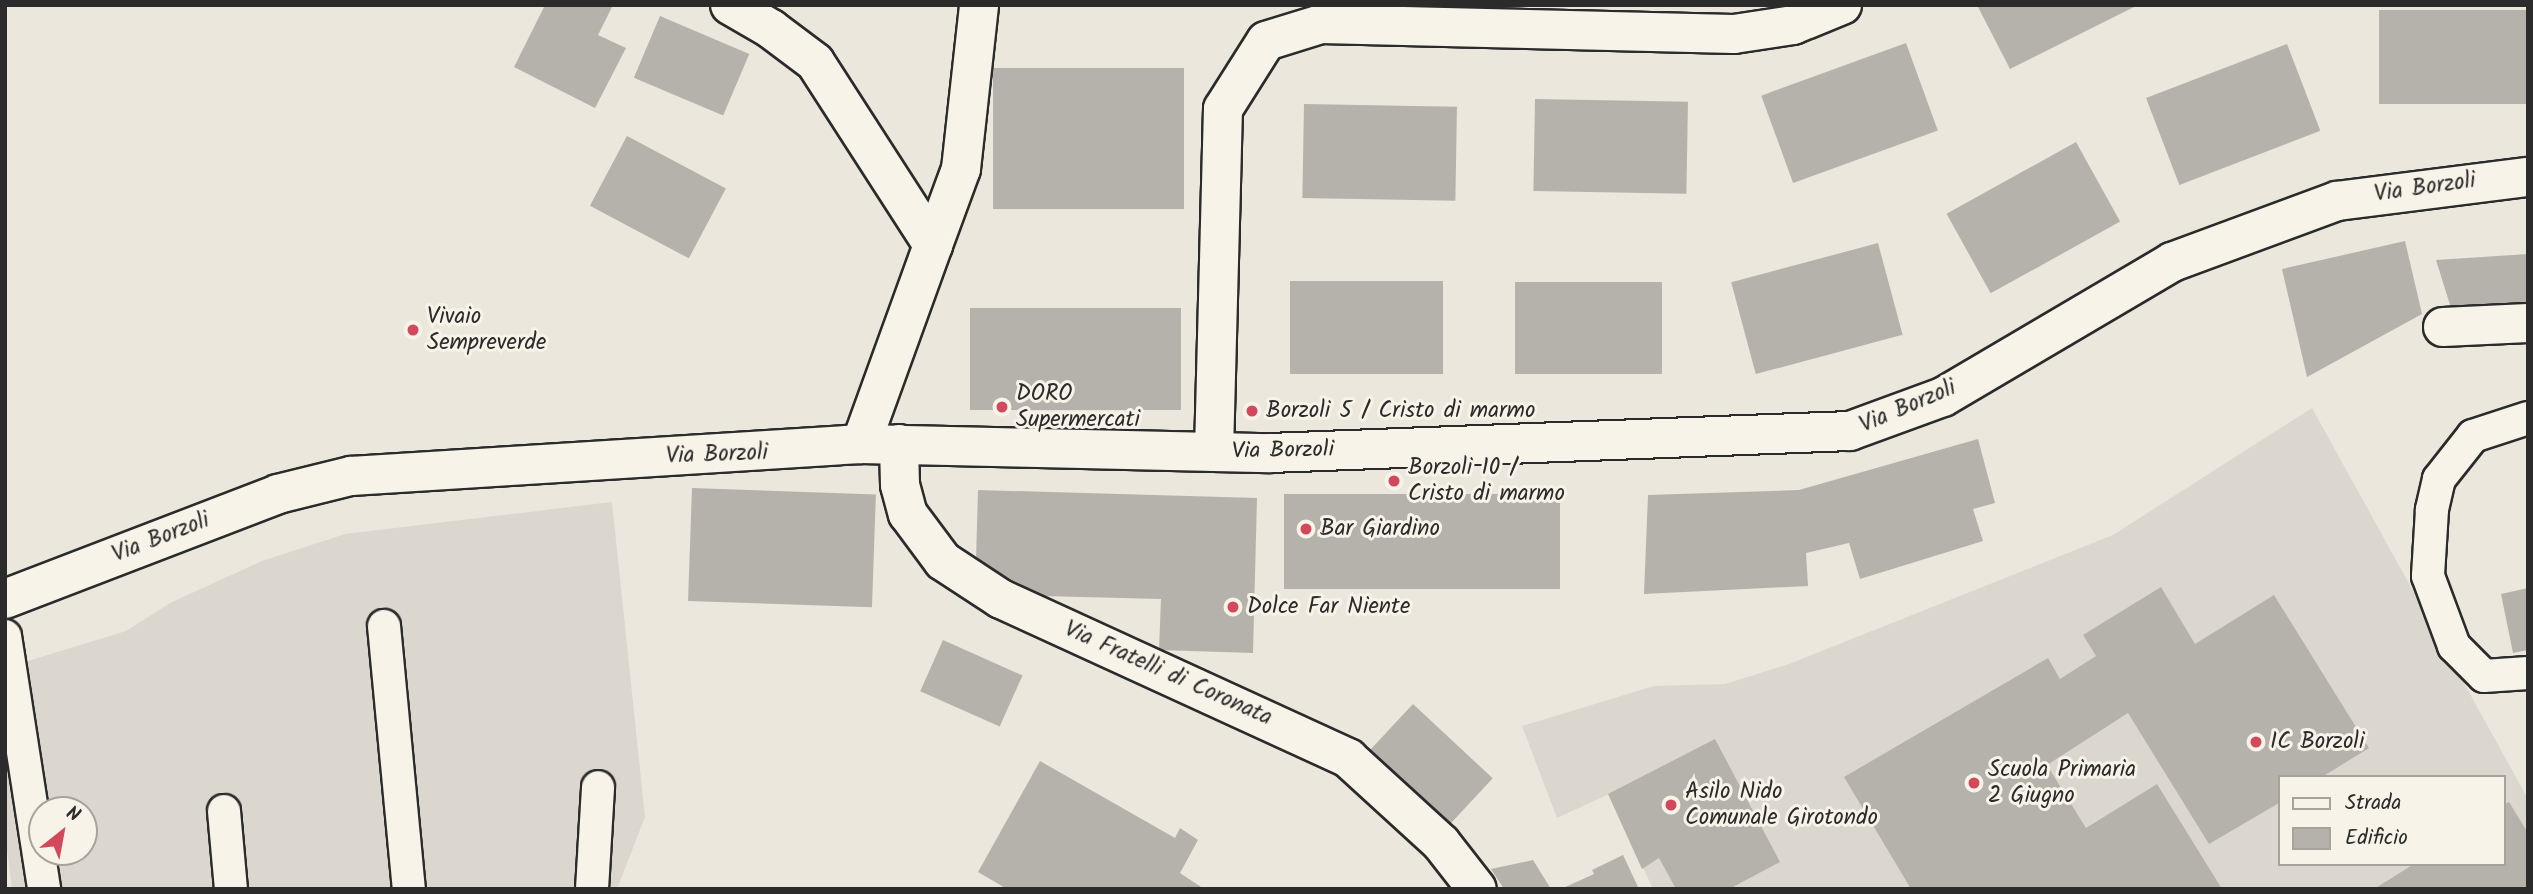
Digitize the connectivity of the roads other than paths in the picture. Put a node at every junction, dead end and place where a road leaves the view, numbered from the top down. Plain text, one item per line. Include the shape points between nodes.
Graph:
1 (730, 5) edge
2 (979, 5) edge
3 (1842, 5) edge
4 (2528, 177) edge
5 (933, 244) junction
6 (2528, 323) edge
7 (2442, 327) dead end
8 (2528, 418) edge
9 (861, 444) junction
10 (899, 444) junction
11 (1214, 452) junction
12 (5, 598) edge
13 (384, 626) dead end
14 (5, 636) edge
15 (2528, 673) edge
16 (598, 787) dead end
17 (224, 811) dead end
18 (44, 889) edge
19 (231, 889) edge
20 (409, 889) edge
21 (592, 889) edge
22 (1477, 889) edge

1 - 5 street via 814,62
2 - 5 street via 961,169
3 - 11 street via 1793,25 1734,34 1321,24 1266,41 1223,109
4 - 11 street, Via Borzoli via 2337,201 2185,257 1942,397 1850,431
5 - 9 street
6 - 7 street
8 - 15 lane via 2473,436 2439,479 2428,576 2454,646 2484,676
9 - 10 street, Via Borzoli
9 - 12 street, Via Borzoli via 351,476 278,494
10 - 11 street, Via Borzoli
10 - 22 street, Via Fratelli di Coronata via 900,485 908,514 943,561 1001,598 1348,758 1441,843
13 - 20 lane
14 - 18 lane
16 - 21 lane
17 - 19 lane

